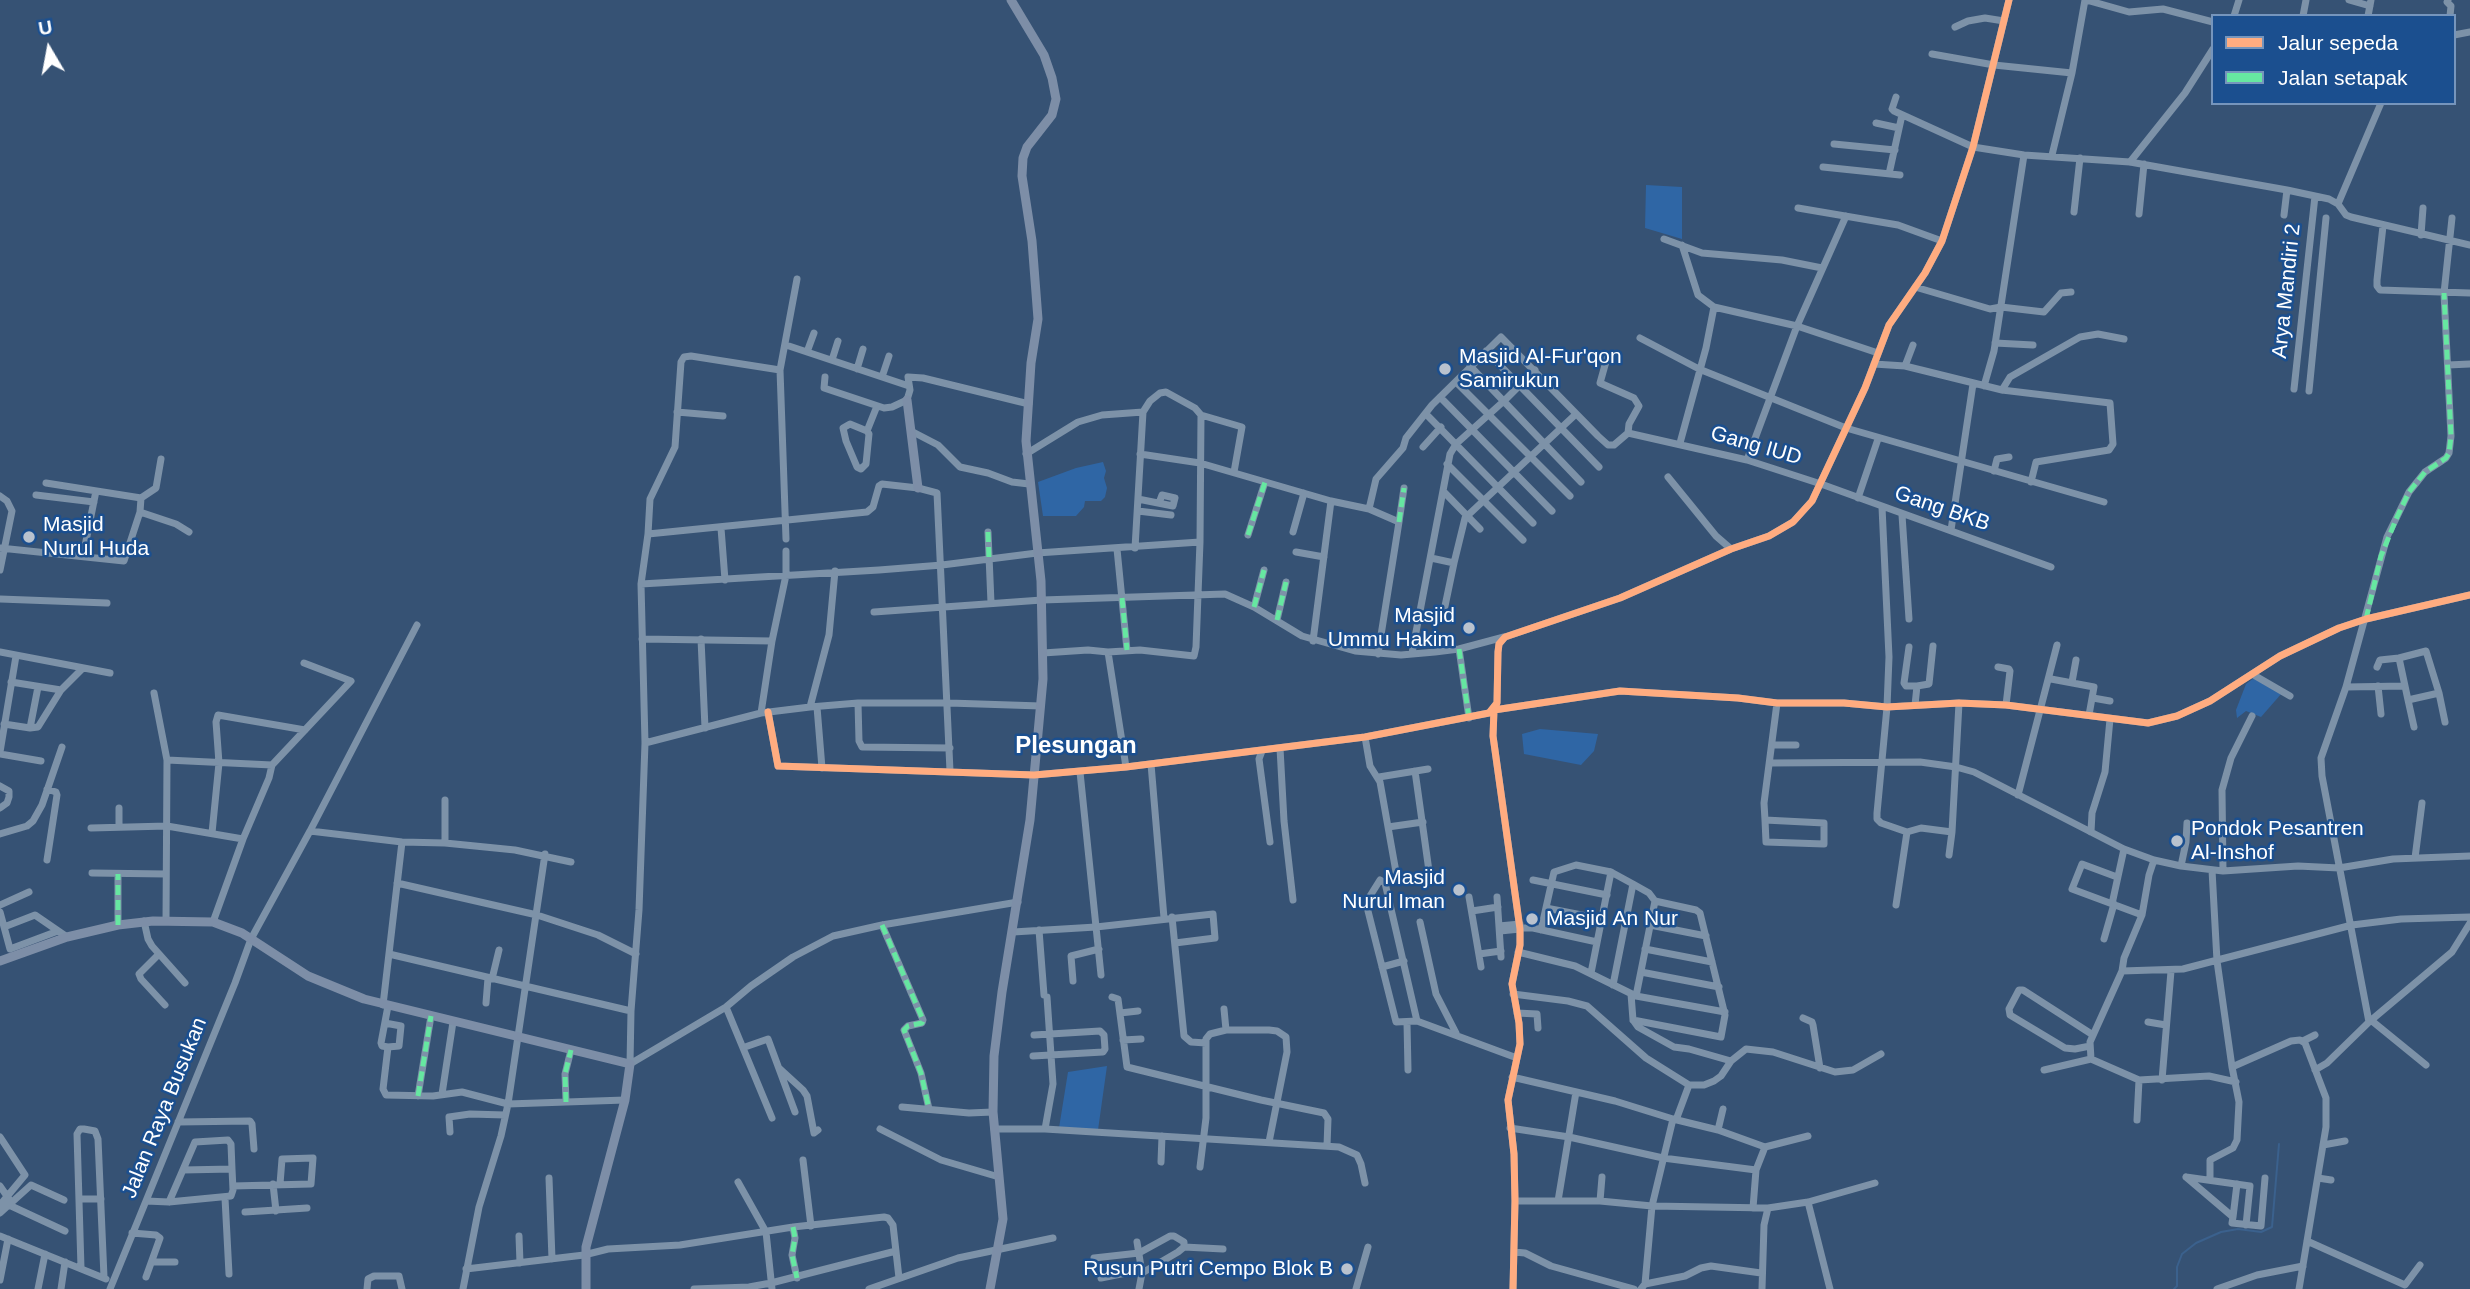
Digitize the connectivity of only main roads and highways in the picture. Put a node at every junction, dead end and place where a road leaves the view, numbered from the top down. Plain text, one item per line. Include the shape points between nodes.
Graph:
1 (1011, 0) edge
2 (907, 400) road end
3 (918, 488) road end
4 (0, 961) edge
5 (991, 1284) edge
6 (586, 1289) edge

1 - 5 main road via 1044,55 1056,92 1052,115 1025,151 1023,176 1038,319 1031,363 1029,484 1043,653 1034,775 994,1056 993,1112 1003,1219
2 - 3 main road
4 - 6 main road via 118,925 213,922 234,929 308,976 385,1006 630,1064 625,1100 584,1255

